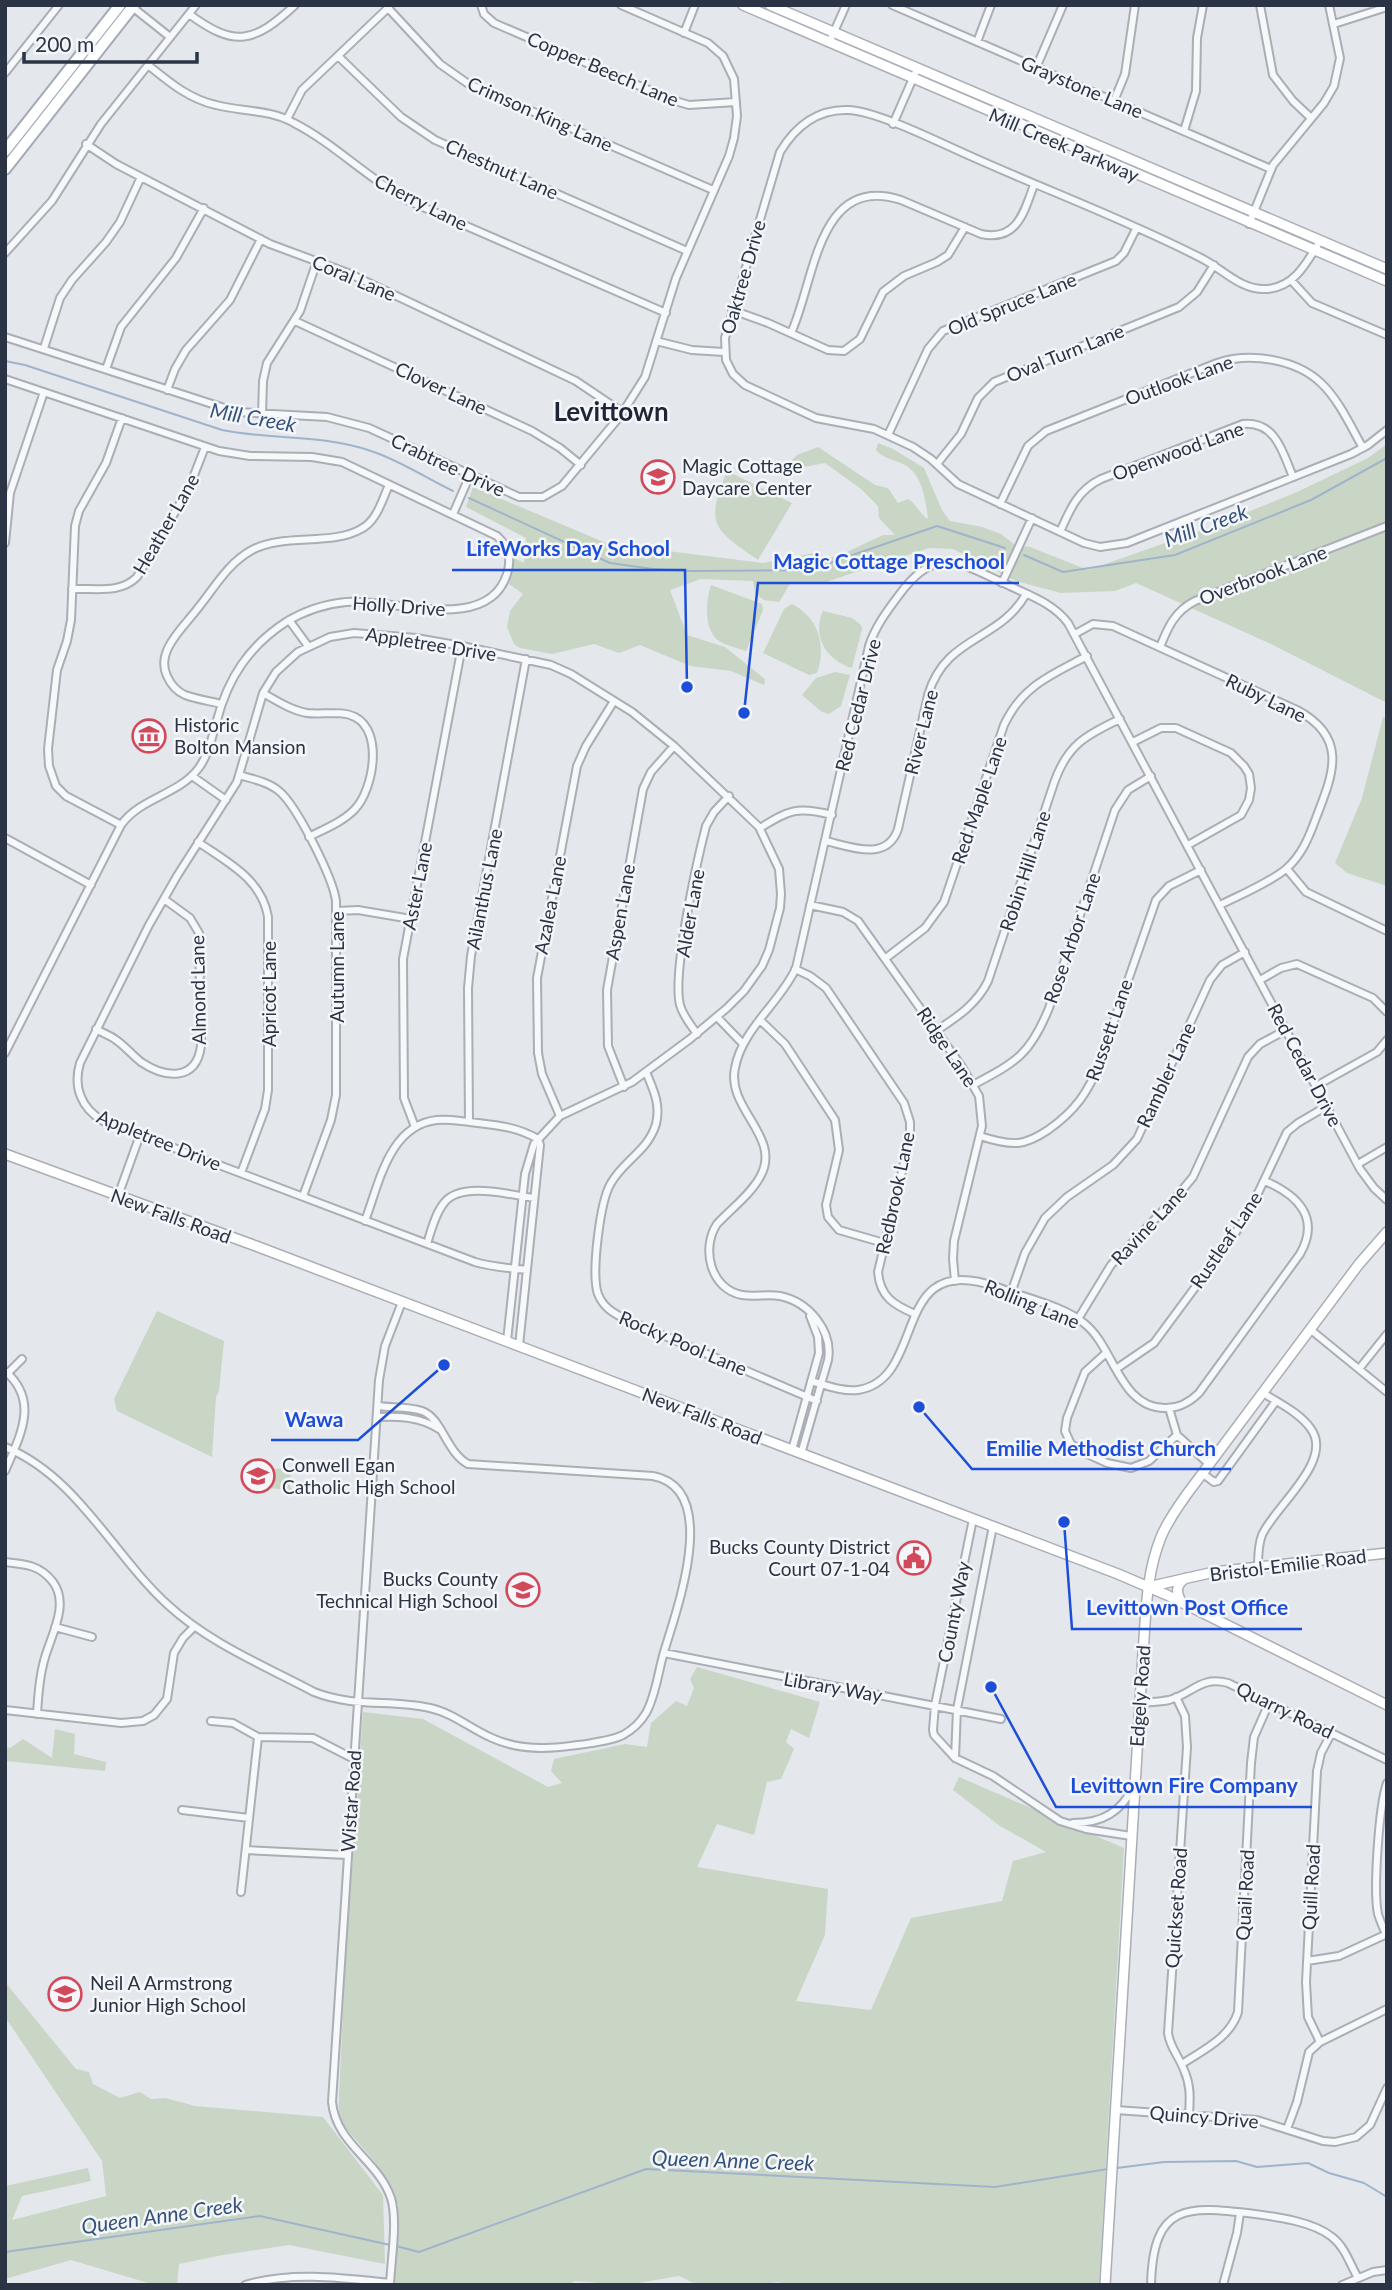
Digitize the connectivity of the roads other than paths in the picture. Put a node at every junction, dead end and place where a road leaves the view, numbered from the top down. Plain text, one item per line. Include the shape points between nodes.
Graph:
1 (59, 5) edge
2 (120, 5) edge
3 (196, 5) edge
4 (295, 5) edge
5 (481, 5) edge
6 (621, 5) edge
7 (695, 5) edge
8 (743, 5) edge
9 (770, 5) edge
10 (846, 5) edge
11 (892, 5) edge
12 (919, 5) edge
13 (991, 5) edge
14 (1063, 5) edge
15 (1135, 5) edge
16 (1203, 5) edge
17 (1260, 5) edge
18 (1329, 5) edge
19 (132, 6) edge
20 (389, 7) edge
21 (1387, 7) edge
22 (189, 14) junction
23 (915, 15) junction
24 (1334, 24) junction
25 (684, 33) junction
26 (834, 33) junction
27 (170, 37) junction
28 (977, 42) junction
29 (830, 43) junction
30 (338, 56) junction
31 (148, 65) junction
32 (1036, 68) junction
33 (917, 69) junction
34 (5, 73) edge
35 (912, 79) junction
36 (1114, 101) junction
37 (736, 102) junction
38 (1311, 118) junction
39 (287, 119) junction
40 (893, 124) junction
41 (1184, 131) junction
42 (86, 144) junction
43 (5, 151) edge
44 (5, 169) edge
45 (1271, 169) junction
46 (141, 177) junction
47 (1034, 185) junction
48 (713, 190) junction
49 (204, 208) junction
50 (1254, 213) junction
51 (1249, 224) junction
52 (965, 228) junction
53 (1136, 229) junction
54 (261, 239) junction
55 (1320, 241) junction
56 (687, 251) junction
57 (1314, 251) junction
58 (5, 253) edge
59 (317, 261) junction
60 (1214, 265) junction
61 (1387, 269) edge
62 (1291, 280) junction
63 (1387, 281) edge
64 (732, 310) junction
65 (666, 313) junction
66 (295, 321) junction
67 (791, 333) junction
68 (1387, 335) edge
69 (5, 337) edge
70 (656, 341) junction
71 (44, 348) junction
72 (724, 352) junction
73 (106, 369) junction
74 (5, 379) edge
75 (167, 390) junction
76 (44, 392) junction
77 (622, 412) junction
78 (262, 415) junction
79 (122, 418) junction
80 (1386, 431) edge
81 (888, 435) junction
82 (205, 447) junction
83 (1363, 448) junction
84 (937, 464) junction
85 (581, 465) junction
86 (470, 475) junction
87 (1293, 477) junction
88 (389, 485) junction
89 (1000, 504) junction
90 (453, 514) junction
91 (1032, 518) junction
92 (1387, 526) edge
93 (1060, 532) junction
94 (5, 543) edge
95 (1002, 583) junction
96 (72, 589) junction
97 (1026, 594) junction
98 (289, 620) junction
99 (1075, 634) junction
100 (308, 646) junction
101 (462, 646) junction
102 (1160, 647) junction
103 (1087, 656) junction
104 (526, 659) junction
105 (263, 693) junction
106 (614, 701) junction
107 (221, 704) junction
108 (1120, 719) junction
109 (1133, 742) junction
110 (674, 746) junction
111 (239, 775) junction
112 (192, 776) junction
113 (1151, 776) junction
114 (729, 796) junction
115 (226, 800) junction
116 (832, 815) junction
117 (121, 825) junction
118 (760, 828) junction
119 (309, 837) junction
120 (5, 838) edge
121 (826, 841) junction
122 (198, 842) junction
123 (1188, 845) junction
124 (1287, 869) junction
125 (1201, 870) junction
126 (91, 885) junction
127 (164, 899) junction
128 (810, 905) junction
129 (1220, 905) junction
130 (337, 911) junction
131 (411, 919) junction
132 (1387, 931) edge
133 (1245, 952) junction
134 (886, 958) junction
135 (795, 969) junction
136 (1260, 980) junction
137 (1387, 1012) edge
138 (718, 1017) junction
139 (760, 1020) junction
140 (96, 1029) junction
141 (1286, 1030) junction
142 (936, 1031) junction
143 (697, 1034) junction
144 (1387, 1040) edge
145 (743, 1044) junction
146 (5, 1053) edge
147 (646, 1072) junction
148 (973, 1085) junction
149 (1316, 1086) junction
150 (624, 1087) junction
151 (1327, 1107) junction
152 (560, 1116) junction
153 (469, 1122) junction
154 (415, 1127) junction
155 (140, 1135) junction
156 (980, 1136) junction
157 (538, 1139) junction
158 (1387, 1147) edge
159 (5, 1154) edge
160 (1357, 1164) junction
161 (241, 1172) junction
162 (1265, 1181) junction
163 (117, 1196) junction
164 (303, 1196) junction
165 (523, 1196) junction
166 (534, 1198) junction
167 (1387, 1200) edge
168 (365, 1221) junction
169 (1387, 1232) edge
170 (884, 1243) junction
171 (427, 1244) junction
172 (516, 1269) junction
173 (527, 1270) junction
174 (955, 1281) junction
175 (1011, 1293) junction
176 (402, 1302) junction
177 (805, 1309) junction
178 (915, 1314) junction
179 (1078, 1319) junction
180 (1311, 1330) junction
181 (1387, 1334) edge
182 (507, 1341) junction
183 (519, 1346) junction
184 (1106, 1353) junction
185 (22, 1359) dead end
186 (1116, 1369) junction
187 (1359, 1369) junction
188 (6, 1372) edge
189 (811, 1381) junction
190 (821, 1384) junction
191 (1387, 1392) edge
192 (1263, 1393) junction
193 (807, 1396) junction
194 (817, 1401) junction
195 (1276, 1401) junction
196 (378, 1406) junction
197 (1169, 1408) junction
198 (377, 1417) junction
199 (439, 1429) junction
200 (1177, 1435) junction
201 (5, 1447) edge
202 (14, 1451) junction
203 (797, 1452) junction
204 (1209, 1464) junction
205 (5, 1471) edge
206 (1202, 1473) junction
207 (973, 1519) junction
208 (993, 1526) junction
209 (1387, 1553) edge
210 (5, 1562) edge
211 (1258, 1567) junction
212 (1186, 1577) junction
213 (1148, 1587) junction
214 (1182, 1603) junction
215 (55, 1627) junction
216 (194, 1627) junction
217 (92, 1637) dead end
218 (664, 1653) junction
219 (1176, 1697) junction
220 (357, 1703) junction
221 (1140, 1703) junction
222 (1269, 1703) junction
223 (935, 1705) junction
224 (1387, 1705) edge
225 (957, 1709) junction
226 (5, 1710) edge
227 (37, 1714) junction
228 (1002, 1719) dead end
229 (211, 1721) dead end
230 (1332, 1732) junction
231 (258, 1737) junction
232 (955, 1758) junction
233 (354, 1759) junction
234 (1387, 1760) edge
235 (1387, 1783) edge
236 (1135, 1784) junction
237 (182, 1810) dead end
238 (249, 1818) junction
239 (1066, 1823) junction
240 (1131, 1836) junction
241 (246, 1850) junction
242 (347, 1855) junction
243 (241, 1892) dead end
244 (1387, 1934) edge
245 (1307, 1961) junction
246 (1387, 2008) edge
247 (1320, 2042) junction
248 (1182, 2064) junction
249 (1387, 2088) edge
250 (1116, 2110) junction
251 (1189, 2115) junction
252 (1287, 2129) junction
253 (1240, 2213) junction
254 (1387, 2270) edge
255 (1358, 2278) junction
256 (259, 2283) edge
257 (390, 2284) edge
258 (245, 2285) edge
259 (1105, 2285) edge
260 (1151, 2285) edge
261 (1223, 2285) edge
262 (1342, 2285) edge

1 - 34 street
2 - 43 main road
3 - 22 street
4 - 22 street via 274,25 246,36 220,34
5 - 37 street, Copper Beech Lane via 494,23 672,100
6 - 25 street, Crabtree Drive
7 - 25 street
8 - 29 main road, Mill Creek Parkway
9 - 26 main road, Mill Creek Parkway
10 - 26 street
11 - 23 street, Graystone Lane
12 - 23 street
13 - 28 street
14 - 32 street
15 - 36 street via 1125,74
16 - 41 street via 1196,91
17 - 38 street via 1273,75
18 - 24 street
19 - 27 street
19 - 44 main road
20 - 30 street
20 - 48 street, Crimson King Lane via 440,64 467,83
21 - 24 street
22 - 27 street
23 - 28 street, Graystone Lane
24 - 38 street via 1339,74
25 - 37 street, Crabtree Drive via 708,43 723,56 734,79
26 - 29 street
26 - 33 main road, Mill Creek Parkway
27 - 31 street
28 - 32 street, Graystone Lane
29 - 35 main road, Mill Creek Parkway
30 - 39 street via 302,90
30 - 56 street, Chestnut Lane via 401,117 435,140
31 - 39 street, Cherry Lane via 199,99
31 - 42 street
32 - 36 street, Graystone Lane
33 - 35 street
33 - 50 main road, Mill Creek Parkway
35 - 40 street
35 - 51 main road, Mill Creek Parkway
36 - 41 street, Graystone Lane
37 - 48 street, Crabtree Drive via 734,138
38 - 45 street
39 - 65 street, Cherry Lane via 409,201
40 - 47 street, Oaktree Drive
40 - 64 street, Oaktree Drive via 862,112 836,111 812,118 792,134 779,152
41 - 45 street, Graystone Lane
42 - 46 street, Coral Lane
42 - 58 street via 52,201
45 - 50 street
46 - 49 street, Coral Lane
46 - 71 street via 120,222 60,298
47 - 52 street via 1011,230 987,236
47 - 53 street, Oaktree Drive
48 - 56 street, Crabtree Drive
49 - 54 street, Coral Lane
49 - 73 street via 176,258 121,327
50 - 51 street
50 - 55 main road, Mill Creek Parkway
51 - 57 main road, Mill Creek Parkway
52 - 67 street via 948,255 904,276 883,292 860,339 849,349 828,350
52 - 67 street via 888,196 847,205 826,229
53 - 60 street, Oaktree Drive
53 - 81 street, Old Spruce Lane via 1116,261 943,331 928,349
54 - 59 street, Coral Lane
54 - 75 street via 230,300 186,350
55 - 57 street
55 - 61 main road, Mill Creek Parkway
56 - 65 street, Crabtree Drive
57 - 62 street
57 - 63 main road, Mill Creek Parkway
59 - 66 street
59 - 77 street, Coral Lane via 576,381
60 - 62 street, Oaktree Drive via 1256,289 1275,288
60 - 84 street, Oval Turn Lane via 1197,292 1180,307 994,382 978,398 961,434
62 - 68 street via 1311,303
64 - 67 street
64 - 72 street, Oaktree Drive
65 - 70 street, Crabtree Drive
66 - 78 street via 267,363
66 - 85 street, Clover Lane via 532,430
69 - 71 street, Crabtree Drive
70 - 72 street via 692,351
70 - 77 street, Crabtree Drive via 645,377
71 - 73 street, Crabtree Drive
72 - 81 street, Oaktree Drive via 729,367 745,385 816,418
73 - 75 street, Crabtree Drive
74 - 76 street, Holly Drive
75 - 78 street, Crabtree Drive
76 - 79 street, Holly Drive
76 - 94 street via 10,493
77 - 85 street, Crabtree Drive
78 - 86 street, Crabtree Drive via 348,421
79 - 82 street, Holly Drive
79 - 96 street via 106,463 77,518
80 - 83 street, Oaktree Drive
81 - 84 street, Oaktree Drive
82 - 88 street, Holly Drive via 250,456 332,460
82 - 96 street, Heather Lane via 189,488 132,582 112,589
83 - 87 street, Oaktree Drive
83 - 89 street, Outlook Lane via 1320,382 1276,361 1234,358 1046,431 1028,446
84 - 89 street, Oaktree Drive via 958,484
85 - 86 street, Crabtree Drive via 554,492 534,498 509,494
86 - 90 street
87 - 93 street, Oaktree Drive via 1117,546 1094,546
87 - 93 street, Openwood Lane via 1274,435 1258,425 1243,424 1088,486 1076,498
88 - 90 street, Holly Drive
88 - 107 street via 372,519 360,530 265,545 243,555 183,627 165,655 170,683 184,694
89 - 91 street, Oaktree Drive
90 - 98 street, Holly Drive via 497,536 508,551 505,581 484,602 452,610 348,602 321,606
91 - 93 street, Oaktree Drive
91 - 95 street
92 - 102 street, Overbrook Lane via 1188,605 1175,617
95 - 97 street, Red Cedar Drive
95 - 116 street, Red Cedar Drive via 946,562 923,569 901,592 869,646
96 - 117 street via 70,632 54,695 50,773 66,796
97 - 99 street, Red Cedar Drive via 1058,611
97 - 121 street, River Lane via 1007,620 957,650 935,676 893,840 873,850
98 - 100 street
98 - 107 street, Holly Drive via 244,659
99 - 102 street, Ruby Lane via 1093,624 1105,624
99 - 103 street, Red Cedar Drive
100 - 101 street, Appletree Drive via 354,633
100 - 105 street, Appletree Drive via 285,662
101 - 104 street, Appletree Drive
101 - 131 street, Aster Lane
102 - 124 street, Ruby Lane via 1306,716 1325,736 1333,759 1332,778 1301,852
103 - 108 street, Red Cedar Drive
103 - 134 street, Red Maple Lane via 1036,684 1015,705 1004,725 944,902 925,928
104 - 106 street, Appletree Drive via 560,668
104 - 153 street, Ailanthus Lane via 471,956
105 - 111 street, Appletree Drive
105 - 119 street via 301,711 349,715 362,721 371,733 373,752 359,804
106 - 110 street, Appletree Drive
106 - 152 street, Azalea Lane via 578,766 538,970 538,1053
107 - 112 street, Holly Drive via 205,759
108 - 109 street, Red Cedar Drive
108 - 142 street, Robin Hill Lane via 1067,754 985,986 968,1008
109 - 113 street, Red Cedar Drive
109 - 123 street via 1161,728 1177,728 1231,753 1249,774 1249,800 1241,815
110 - 114 street, Appletree Drive
110 - 150 street, Aspen Lane via 643,789 608,979 608,1046
111 - 115 street, Appletree Drive
111 - 119 street, Autumn Lane via 281,792
112 - 115 street
112 - 117 street, Holly Drive via 137,809
113 - 123 street, Red Cedar Drive
113 - 148 street, Rose Arbor Lane via 1128,790 1115,810 1037,1037 1013,1062
114 - 118 street, Appletree Drive
114 - 143 street, Alder Lane via 706,826 682,953 680,1002
115 - 122 street, Appletree Drive
116 - 118 street via 790,810
116 - 121 street, Red Cedar Drive
117 - 126 street, Holly Drive
118 - 138 street, Appletree Drive via 779,872 780,908 762,966
119 - 130 street, Autumn Lane via 331,879
120 - 126 street
121 - 128 street, Red Cedar Drive
122 - 127 street, Appletree Drive
122 - 161 street, Apricot Lane via 251,880 261,893 268,917 267,1098
123 - 125 street, Red Cedar Drive
124 - 129 street, Ruby Lane
124 - 132 street via 1306,892
125 - 129 street, Red Cedar Drive
125 - 156 street, Russett Lane via 1165,889 1156,900 1101,1061 1078,1104 1031,1140 1015,1143
126 - 146 street, Holly Drive
127 - 140 street, Appletree Drive
127 - 140 street, Almond Lane via 190,918 199,933 198,1059 181,1074 162,1072
128 - 134 street, Ridge Lane via 850,916
128 - 135 street, Red Cedar Drive
129 - 133 street, Red Cedar Drive
130 - 131 street
130 - 164 street, Autumn Lane via 337,1095
131 - 154 street, Aster Lane via 402,977 403,1088
133 - 136 street, Red Cedar Drive
133 - 175 street, Rambler Lane via 1222,965 1210,980 1137,1139 1113,1165 1045,1218 1025,1253
134 - 142 street, Ridge Lane
135 - 139 street, Red Cedar Drive
135 - 170 street, Redbrook Lane via 826,988 907,1111 908,1149
136 - 137 street via 1289,965 1304,965 1373,998
136 - 141 street, Red Cedar Drive
138 - 143 street, Appletree Drive
138 - 145 street
139 - 145 street, Red Cedar Drive
139 - 170 street via 785,1044 835,1120 839,1150 826,1205 828,1217 839,1230
140 - 155 street, Appletree Drive via 80,1063 78,1091 98,1118
141 - 149 street, Red Cedar Drive
141 - 179 street, Ravine Lane via 1248,1056 1193,1177 1111,1265
142 - 148 street, Ridge Lane
143 - 147 street, Appletree Drive
144 - 149 street via 1377,1052
145 - 177 street, Red Cedar Drive via 733,1084 761,1135 764,1169 753,1188 712,1231 710,1264 719,1280 736,1293 778,1296
147 - 150 street, Appletree Drive
147 - 193 street, Rocky Pool Lane via 658,1116 647,1144 606,1191 596,1270 598,1294 614,1313
148 - 156 street, Ridge Lane via 982,1115
149 - 151 street, Red Cedar Drive
150 - 152 street, Appletree Drive
151 - 160 street, Red Cedar Drive
151 - 162 street, Rustleaf Lane via 1287,1132
152 - 157 street, Appletree Drive
153 - 154 street via 438,1120
153 - 157 street via 516,1128
154 - 168 street via 393,1150
155 - 161 street, Appletree Drive
155 - 163 street
156 - 174 street, Ridge Lane via 954,1241
157 - 165 street, Appletree Drive via 529,1155
157 - 166 street
158 - 160 street
159 - 163 main road, New Falls Road
160 - 167 street, Red Cedar Drive
161 - 164 street, Appletree Drive
162 - 186 street, Rustleaf Lane via 1236,1232 1160,1335
162 - 197 street via 1289,1192 1303,1210 1308,1226 1304,1247 1197,1396
163 - 176 main road, New Falls Road
164 - 168 street, Appletree Drive
165 - 166 street
165 - 171 street via 471,1190 456,1193 441,1208
165 - 172 street, Appletree Drive
166 - 173 street
168 - 171 street, Appletree Drive
169 - 180 main road, Edgely Road
170 - 178 street, Redbrook Lane via 880,1286 893,1303
171 - 172 street, Appletree Drive via 475,1262
172 - 173 street, Appletree Drive
172 - 182 street, Appletree Drive
173 - 183 street
174 - 175 street, Rolling Lane via 985,1283
174 - 178 street via 928,1294
175 - 179 street, Rolling Lane
176 - 182 main road, New Falls Road
176 - 196 street, Wistar Road via 382,1359
177 - 189 street via 818,1336 819,1353
177 - 190 street, Red Cedar Drive via 824,1328 829,1344
178 - 190 street via 892,1369 876,1383 855,1390
179 - 184 street, Rolling Lane via 1090,1328
180 - 187 street
180 - 192 main road, Edgely Road
181 - 187 street
182 - 183 main road, New Falls Road
183 - 203 main road, New Falls Road
184 - 186 street, Rolling Lane
184 - 200 street via 1081,1381 1065,1424 1071,1444 1085,1454 1131,1468 1149,1461
185 - 188 street
186 - 197 street, Rolling Lane via 1141,1401
187 - 191 street
188 - 202 street via 22,1394 25,1408
189 - 190 street
189 - 193 street
190 - 194 street, Red Cedar Drive
192 - 195 street
192 - 204 main road, Edgely Road
193 - 194 street, Rocky Pool Lane
193 - 203 street
194 - 203 street, Red Cedar Drive
195 - 206 street via 1218,1481
195 - 211 street via 1309,1426 1316,1449 1312,1465 1263,1534
196 - 198 street, Wistar Road
196 - 199 street via 422,1411 434,1418
197 - 200 street
198 - 199 street via 414,1418
198 - 220 street, Wistar Road
199 - 218 street via 464,1462 653,1476 675,1488 687,1508 690,1546
200 - 204 street
201 - 202 street
202 - 205 street
202 - 216 street via 56,1479 152,1590
203 - 207 main road, New Falls Road
204 - 206 main road, Edgely Road
206 - 213 main road, Edgely Road via 1161,1537
207 - 208 main road, New Falls Road
207 - 223 street, County Way
208 - 213 main road, New Falls Road
208 - 225 street
209 - 211 main road, Bristol-Emilie Road
210 - 215 street via 31,1565 48,1576 59,1593
211 - 212 main road, Bristol-Emilie Road
212 - 213 main road, Bristol-Emilie Road
212 - 214 main road via 1177,1588
213 - 214 main road, New Falls Road
213 - 221 main road, Edgely Road
214 - 224 main road, New Falls Road
215 - 217 street
215 - 227 street via 43,1665
216 - 220 street via 314,1692
216 - 227 street via 174,1653 167,1699 149,1718 129,1724
218 - 220 street via 649,1707 636,1727 612,1739 565,1747 529,1748 501,1742 431,1708
218 - 223 street, Library Way
219 - 221 street, Quarry Road
219 - 222 street, Quarry Road via 1218,1680
219 - 248 street, Quickset Road via 1185,1716 1187,1747 1168,2033
220 - 233 street, Wistar Road
221 - 236 main road, Edgely Road
222 - 230 street, Quarry Road
222 - 248 street, Quail Road via 1258,1726 1251,1763 1238,2012 1225,2035
223 - 225 street, Library Way
223 - 232 street, County Way via 934,1735
225 - 228 street, Library Way
225 - 232 street
226 - 227 street
229 - 231 street via 233,1723
230 - 234 street, Quarry Road
230 - 245 street, Quill Road via 1317,1770
231 - 233 street via 313,1738
231 - 238 street
232 - 239 street via 993,1776
233 - 242 street, Wistar Road
235 - 244 street via 1381,1810 1377,1905
236 - 239 street via 1109,1816
236 - 240 main road, Edgely Road
237 - 238 street
238 - 241 street
239 - 240 street
240 - 250 main road, Edgely Road
241 - 242 street
241 - 243 street
242 - 257 street, Wistar Road via 332,2110 343,2135 388,2192 393,2210
244 - 245 street via 1339,1956
245 - 247 street, Quill Road via 1307,2017
246 - 247 street
247 - 252 street via 1307,2055
248 - 251 street, Quickset Road via 1191,2091
249 - 252 street, Quincy Drive via 1371,2123 1351,2139 1323,2141
250 - 251 street, Quincy Drive
250 - 259 main road, Edgely Road
251 - 252 street, Quincy Drive via 1242,2118
253 - 255 street via 1288,2219 1325,2232 1339,2243
253 - 260 street via 1196,2209 1170,2222 1155,2245
253 - 261 street
254 - 255 street
255 - 262 street
256 - 257 street via 294,2277
256 - 258 street

